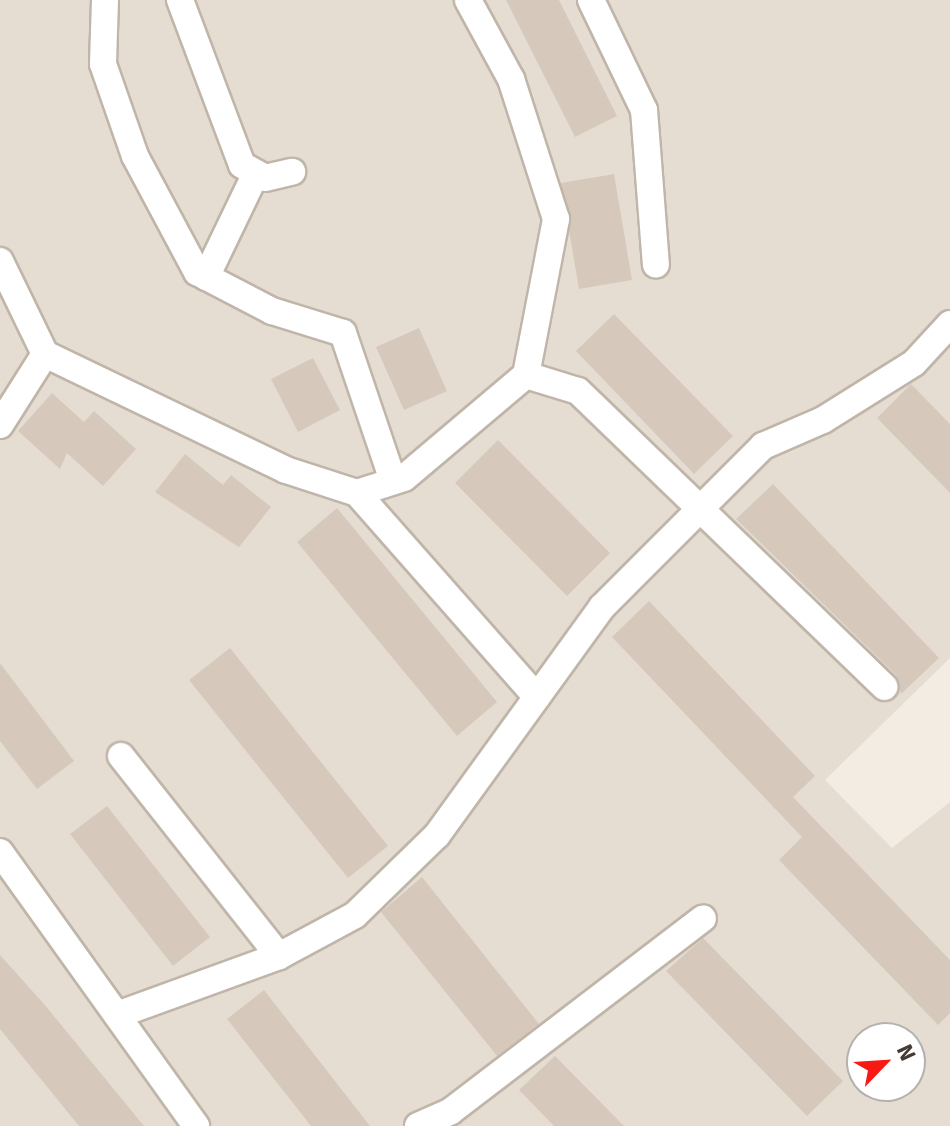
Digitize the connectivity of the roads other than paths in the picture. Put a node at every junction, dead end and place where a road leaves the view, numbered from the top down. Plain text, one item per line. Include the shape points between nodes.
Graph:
1 (105, 0) edge
2 (180, 0) edge
3 (468, 0) edge
4 (591, 0) edge
5 (292, 172) dead end
6 (256, 173) junction
7 (0, 261) edge
8 (656, 265) dead end
9 (206, 277) junction
10 (950, 324) edge
11 (45, 354) junction
12 (526, 375) junction
13 (0, 425) edge
14 (393, 481) junction
15 (357, 493) junction
16 (701, 509) junction
17 (885, 687) dead end
18 (537, 697) junction
19 (121, 756) dead end
20 (0, 852) edge
21 (703, 918) dead end
22 (279, 956) junction
23 (117, 1015) junction
24 (196, 1126) edge
25 (418, 1126) edge

1 - 9 street via 103,64 135,156
2 - 6 street via 228,136 242,165
3 - 12 street via 511,79 556,219
4 - 8 street via 644,110
5 - 6 street via 265,178
6 - 9 street
7 - 11 street
9 - 14 street via 272,311 343,333
10 - 16 street via 914,363 823,420 763,446
11 - 13 street
11 - 15 street via 286,470
12 - 14 street
12 - 16 street via 578,391
14 - 15 street
15 - 18 street
16 - 17 street
16 - 18 street via 602,607
18 - 22 street via 437,835 355,915
19 - 22 street
20 - 23 street
21 - 25 street via 451,1111
22 - 23 street
23 - 24 street

